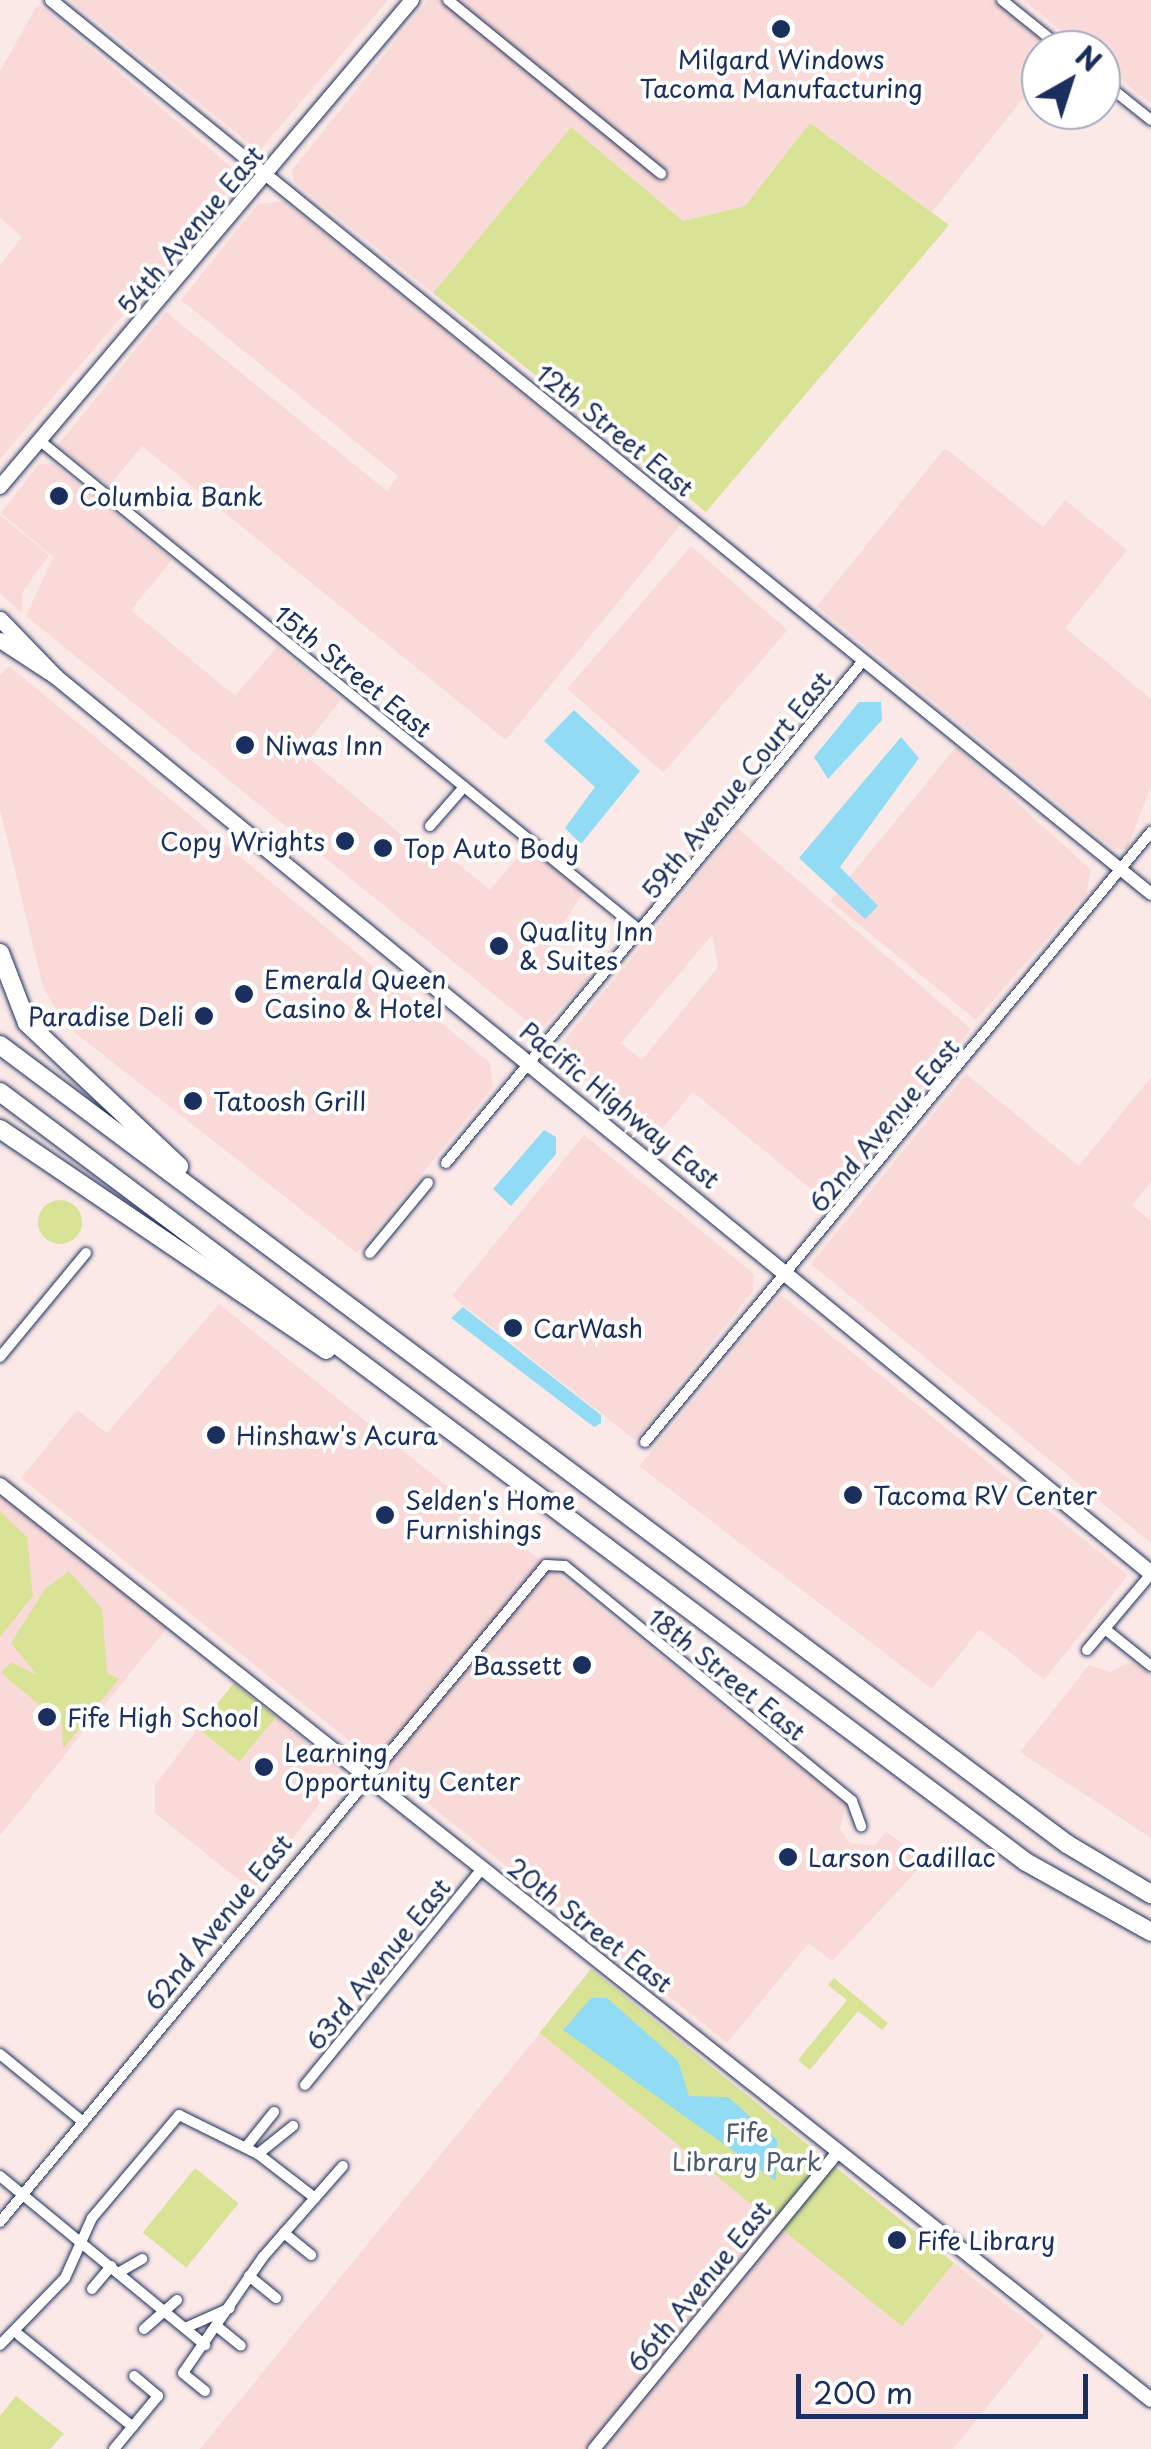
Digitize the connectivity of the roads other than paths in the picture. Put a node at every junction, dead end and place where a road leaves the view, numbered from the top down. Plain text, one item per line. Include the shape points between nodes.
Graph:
1 (51, 0) edge
2 (412, 0) edge
3 (448, 0) edge
4 (1002, 0) edge
5 (1039, 30) edge
6 (1121, 96) edge
7 (1151, 120) edge
8 (661, 174) dead end
9 (266, 175) junction
10 (39, 440) junction
11 (0, 487) edge
12 (0, 619) edge
13 (0, 640) edge
14 (863, 660) junction
15 (56, 676) junction
16 (464, 787) junction
17 (430, 826) dead end
18 (1151, 832) edge
19 (1120, 869) junction
20 (1151, 894) edge
21 (642, 932) junction
22 (0, 953) edge
23 (0, 1045) edge
24 (528, 1062) junction
25 (0, 1092) edge
26 (0, 1129) edge
27 (446, 1162) dead end
28 (428, 1183) dead end
29 (86, 1253) dead end
30 (370, 1254) dead end
31 (784, 1273) junction
32 (317, 1284) junction
33 (0, 1357) edge
34 (388, 1384) junction
35 (645, 1442) dead end
36 (0, 1485) edge
37 (552, 1562) joint
38 (1151, 1574) edge
39 (1105, 1629) junction
40 (1087, 1650) dead end
41 (1151, 1666) edge
42 (364, 1774) junction
43 (861, 1826) dead end
44 (482, 1868) junction
45 (1151, 1894) edge
46 (1151, 1932) edge
47 (0, 2054) edge
48 (305, 2086) dead end
49 (274, 2112) dead end
50 (82, 2122) junction
51 (293, 2126) dead end
52 (246, 2146) junction
53 (838, 2152) junction
54 (258, 2154) junction
55 (343, 2166) dead end
56 (0, 2176) edge
57 (24, 2194) junction
58 (316, 2198) junction
59 (0, 2222) edge
60 (284, 2233) junction
61 (82, 2242) junction
62 (311, 2254) dead end
63 (142, 2259) dead end
64 (114, 2269) junction
65 (249, 2276) junction
66 (92, 2290) dead end
67 (276, 2298) dead end
68 (177, 2300) dead end
69 (231, 2307) junction
70 (161, 2308) junction
71 (185, 2328) junction
72 (219, 2328) junction
73 (144, 2329) dead end
74 (19, 2334) junction
75 (0, 2344) edge
76 (205, 2345) junction
77 (241, 2346) dead end
78 (134, 2376) dead end
79 (205, 2391) dead end
80 (1151, 2400) edge
81 (133, 2426) junction
82 (114, 2449) edge
83 (594, 2449) edge

1 - 9 street, 12th Street East
2 - 9 main road, 54th Avenue East
3 - 8 street
4 - 5 street
6 - 7 street
9 - 10 main road, 54th Avenue East
9 - 14 street, 12th Street East
10 - 11 main road, 54th Avenue East
10 - 16 street, 15th Street East
12 - 15 main road, Pacific Highway East
13 - 15 main road, Pacific Highway East
14 - 19 street, 12th Street East
14 - 21 street, 59th Avenue Court East
15 - 24 main road, Pacific Highway East
16 - 17 street
16 - 21 street, 15th Street East
18 - 19 street, 62nd Avenue East
19 - 20 street, 12th Street East
19 - 31 street, 62nd Avenue East
21 - 24 street, 59th Avenue Court East
22 - 32 highway via 37,1034
23 - 32 highway
24 - 27 street, 59th Avenue Court East
24 - 31 main road, Pacific Highway East
25 - 34 highway
26 - 34 highway
28 - 30 street
29 - 33 street
31 - 35 street, 62nd Avenue East
31 - 38 main road, Pacific Highway East
32 - 45 highway via 1067,1844
34 - 46 highway via 1026,1862
36 - 42 main road, 20th Street East
37 - 42 street, 62nd Avenue East
37 - 43 street, 18th Street East via 852,1802
38 - 39 street
39 - 40 street
39 - 41 street
42 - 44 main road, 20th Street East
42 - 50 street, 62nd Avenue East
44 - 48 street, 63rd Avenue East
44 - 53 main road, 20th Street East
47 - 50 street
49 - 52 street
50 - 57 street, 62nd Avenue East
51 - 54 street
52 - 54 street
52 - 61 street via 179,2115 99,2208
53 - 80 main road, 20th Street East
53 - 83 street, 66th Avenue East
54 - 58 street
55 - 58 street
56 - 57 street
57 - 59 street, 62nd Avenue East
57 - 61 street
58 - 60 street
60 - 62 street
60 - 65 street
61 - 64 street
61 - 74 street via 70,2271
63 - 64 street
64 - 66 street
64 - 70 street
65 - 67 street
65 - 69 street
68 - 70 street
69 - 71 street
69 - 72 street
70 - 71 street
70 - 73 street
71 - 76 street
72 - 76 street
72 - 77 street
74 - 75 street
74 - 81 street
76 - 79 street via 182,2373
78 - 81 street via 158,2396
81 - 82 street

